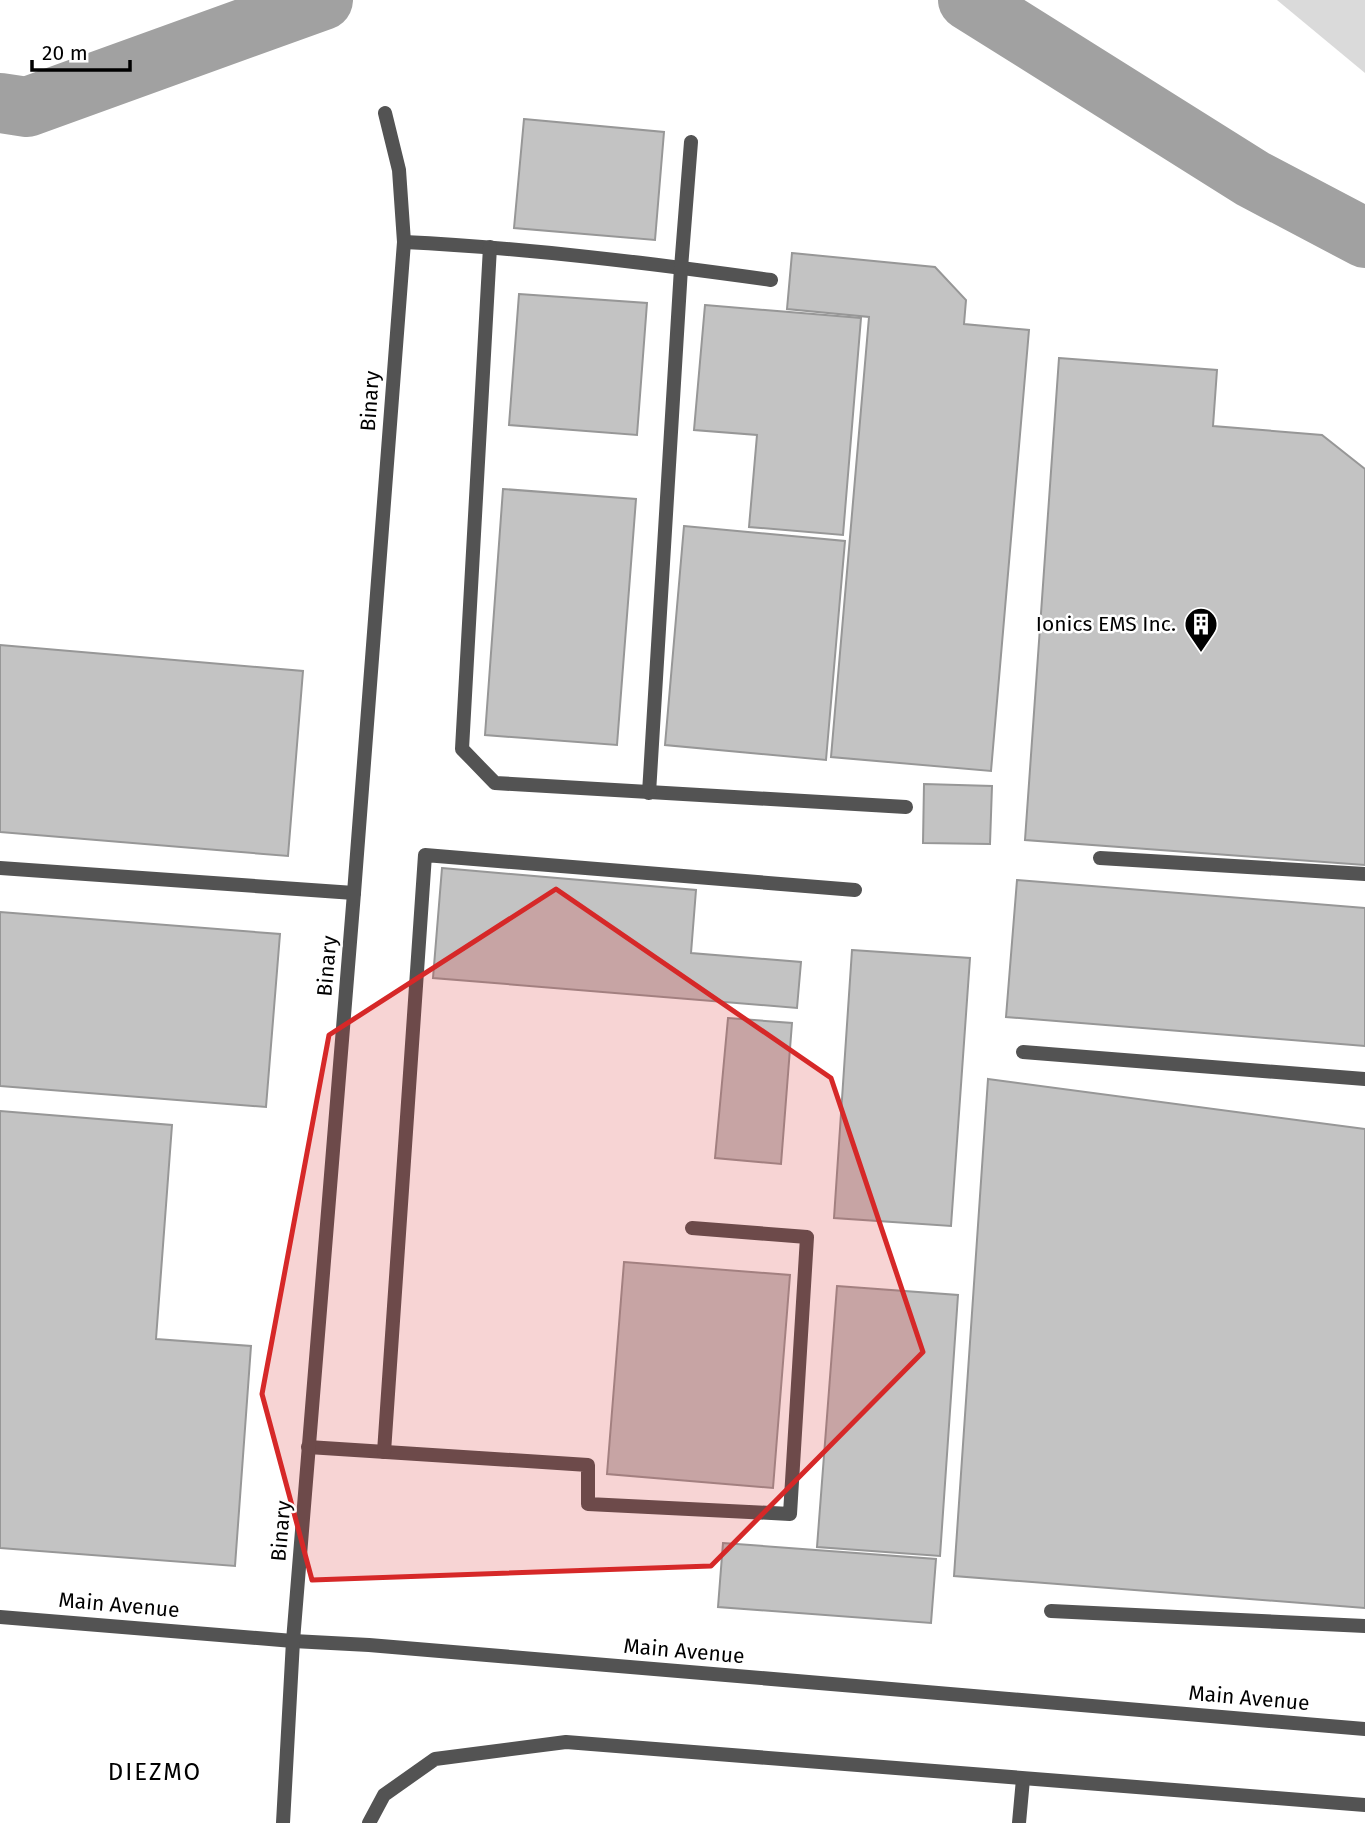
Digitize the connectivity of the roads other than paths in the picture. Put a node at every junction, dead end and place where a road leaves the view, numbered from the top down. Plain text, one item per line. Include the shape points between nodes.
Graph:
1 (385, 113) dead end
2 (691, 142) dead end
3 (404, 242) junction
4 (490, 247) junction
5 (681, 268) junction
6 (771, 280) dead end
7 (649, 793) junction
8 (906, 807) dead end
9 (1100, 858) dead end
10 (0, 867) edge
11 (1365, 874) edge
12 (855, 890) dead end
13 (354, 893) junction
14 (1024, 1052) dead end
15 (1365, 1079) edge
16 (692, 1228) dead end
17 (309, 1447) junction
18 (384, 1452) junction
19 (1051, 1611) dead end
20 (0, 1617) edge
21 (1365, 1626) edge
22 (293, 1641) junction
23 (1365, 1729) edge
24 (1024, 1779) junction
25 (1365, 1805) edge
26 (284, 1823) edge
27 (369, 1823) edge
28 (1019, 1823) edge

1 - 3 street, Binary via 399,170
2 - 5 street
3 - 4 street
3 - 13 street, Binary
4 - 5 street
4 - 7 street via 462,749 495,783
5 - 6 street
5 - 7 street
7 - 8 street
9 - 11 street
10 - 13 street
12 - 18 street via 425,855
13 - 17 street, Binary
14 - 15 street
16 - 18 street via 807,1237 790,1514 588,1504 589,1465
17 - 18 street
17 - 22 street, Binary
19 - 21 street
20 - 22 street, Main Avenue
22 - 23 street, Main Avenue
22 - 26 street, Binary
24 - 25 street
24 - 27 street via 566,1742 435,1759 384,1794
24 - 28 street

